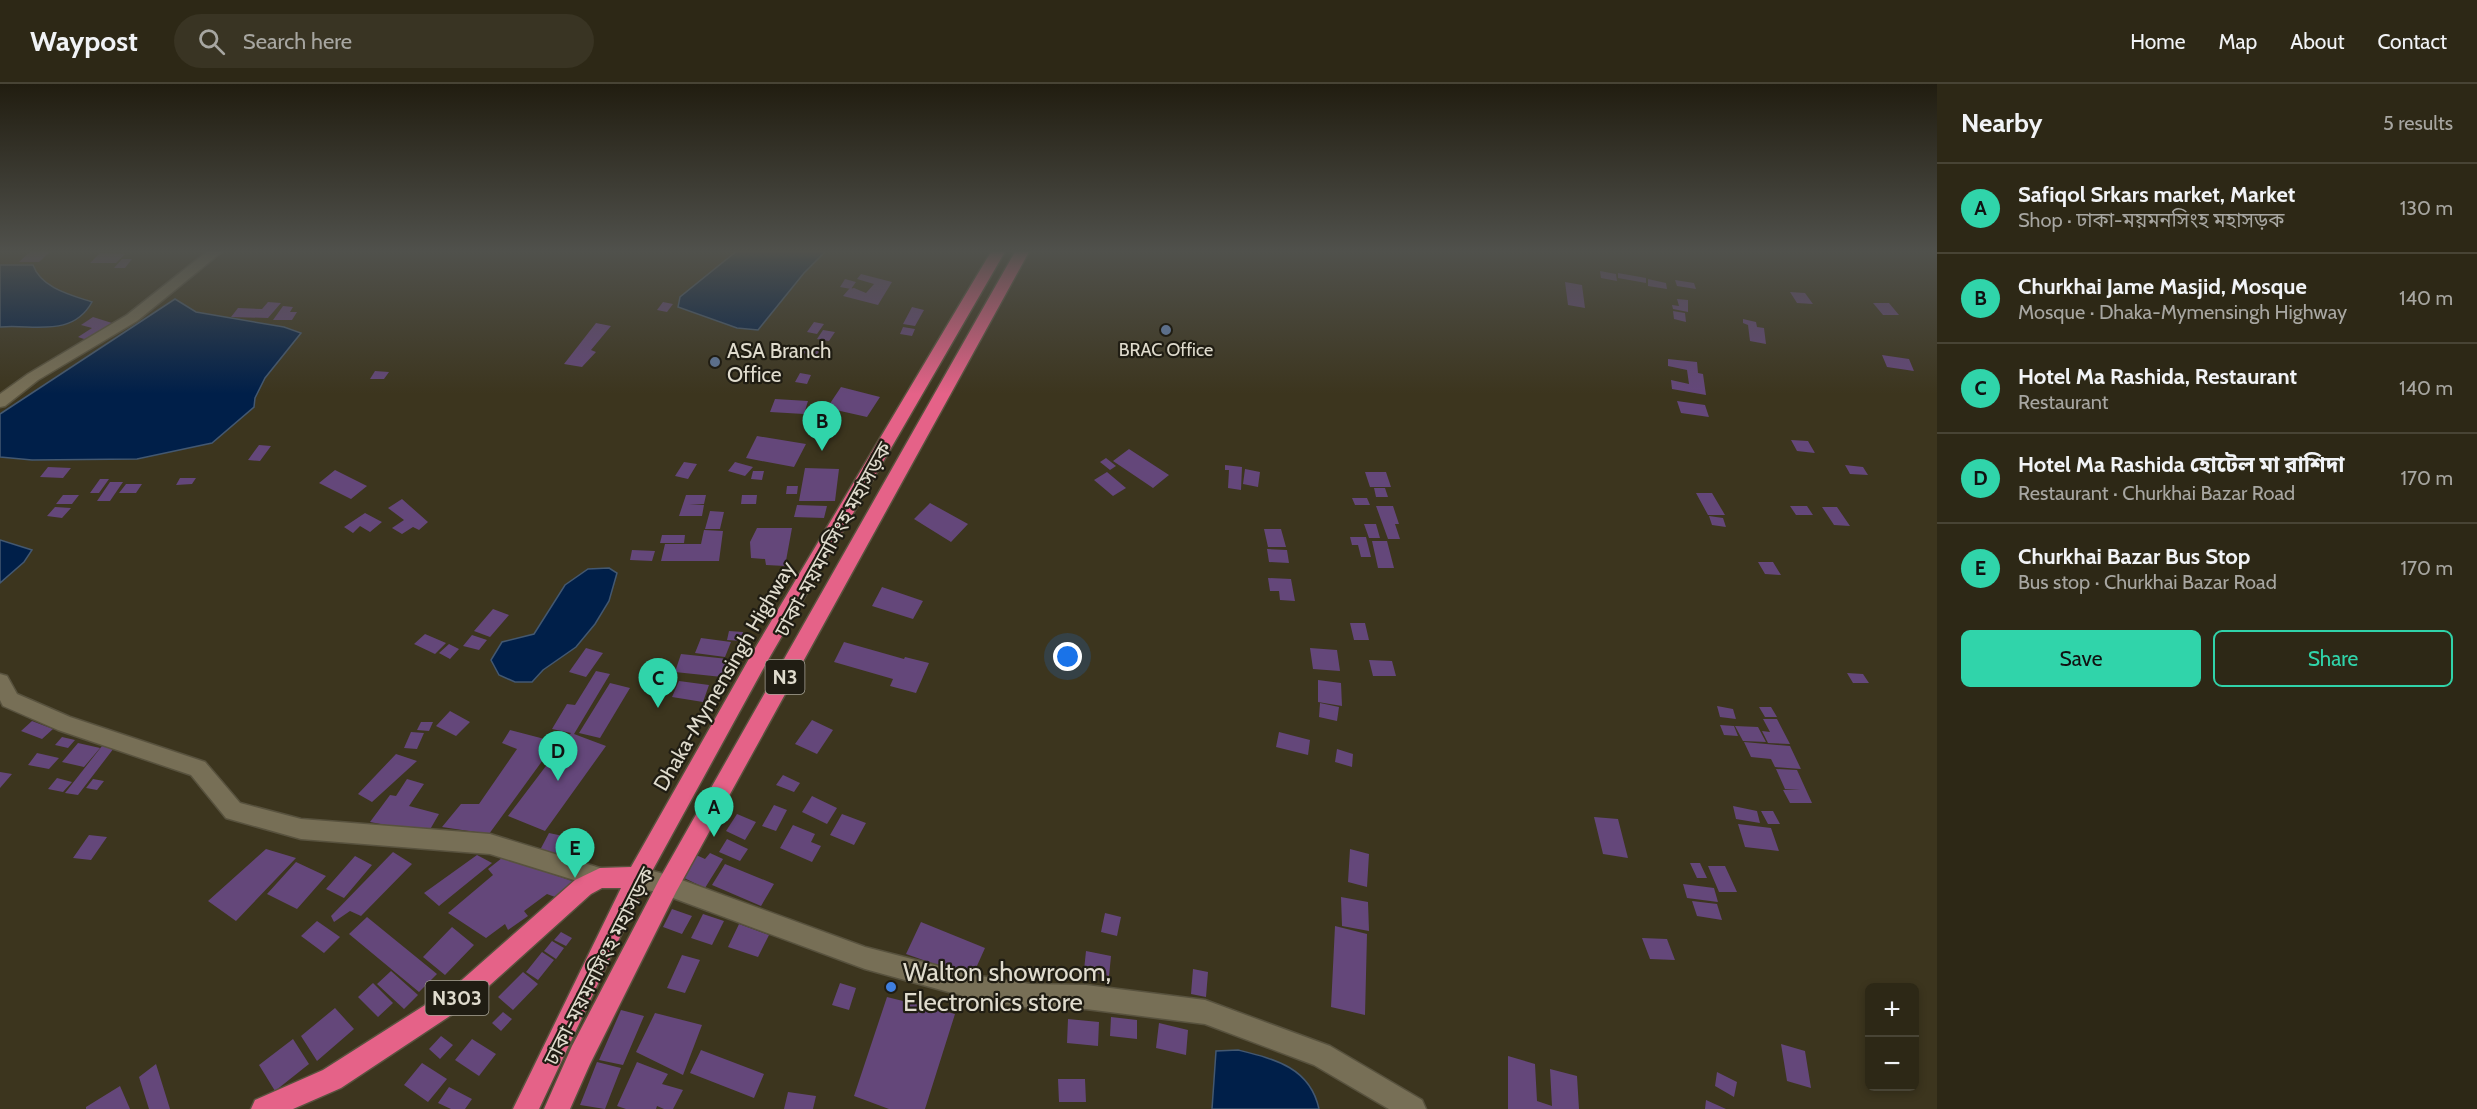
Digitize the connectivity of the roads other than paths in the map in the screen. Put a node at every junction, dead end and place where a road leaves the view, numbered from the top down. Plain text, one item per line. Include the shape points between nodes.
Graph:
1 (157, 298) edge
2 (971, 298) edge
3 (996, 298) edge
4 (0, 402) edge
5 (0, 682) edge
6 (636, 877) junction
7 (600, 878) junction
8 (668, 885) junction
9 (264, 1109) edge
10 (526, 1109) edge
11 (557, 1109) edge
12 (1413, 1109) edge

1 - 4 street
2 - 6 highway, Dhaka-Mymensingh Highway / N3 via 760,655
3 - 8 highway, ঢাকা-ময়মনসিংহ মহাসড়ক / N3
5 - 7 street via 10,700 46,716 198,768 233,811 301,830 490,844
6 - 7 highway
6 - 8 street
6 - 10 highway, ঢাকা-ময়মনসিংহ মহাসড়ক / N3
7 - 9 highway, N303 via 572,896 463,994 332,1080
8 - 11 highway, ঢাকা-ময়মনসিংহ মহাসড়ক / N3
8 - 12 street via 866,958 974,987 1205,1012 1321,1055

